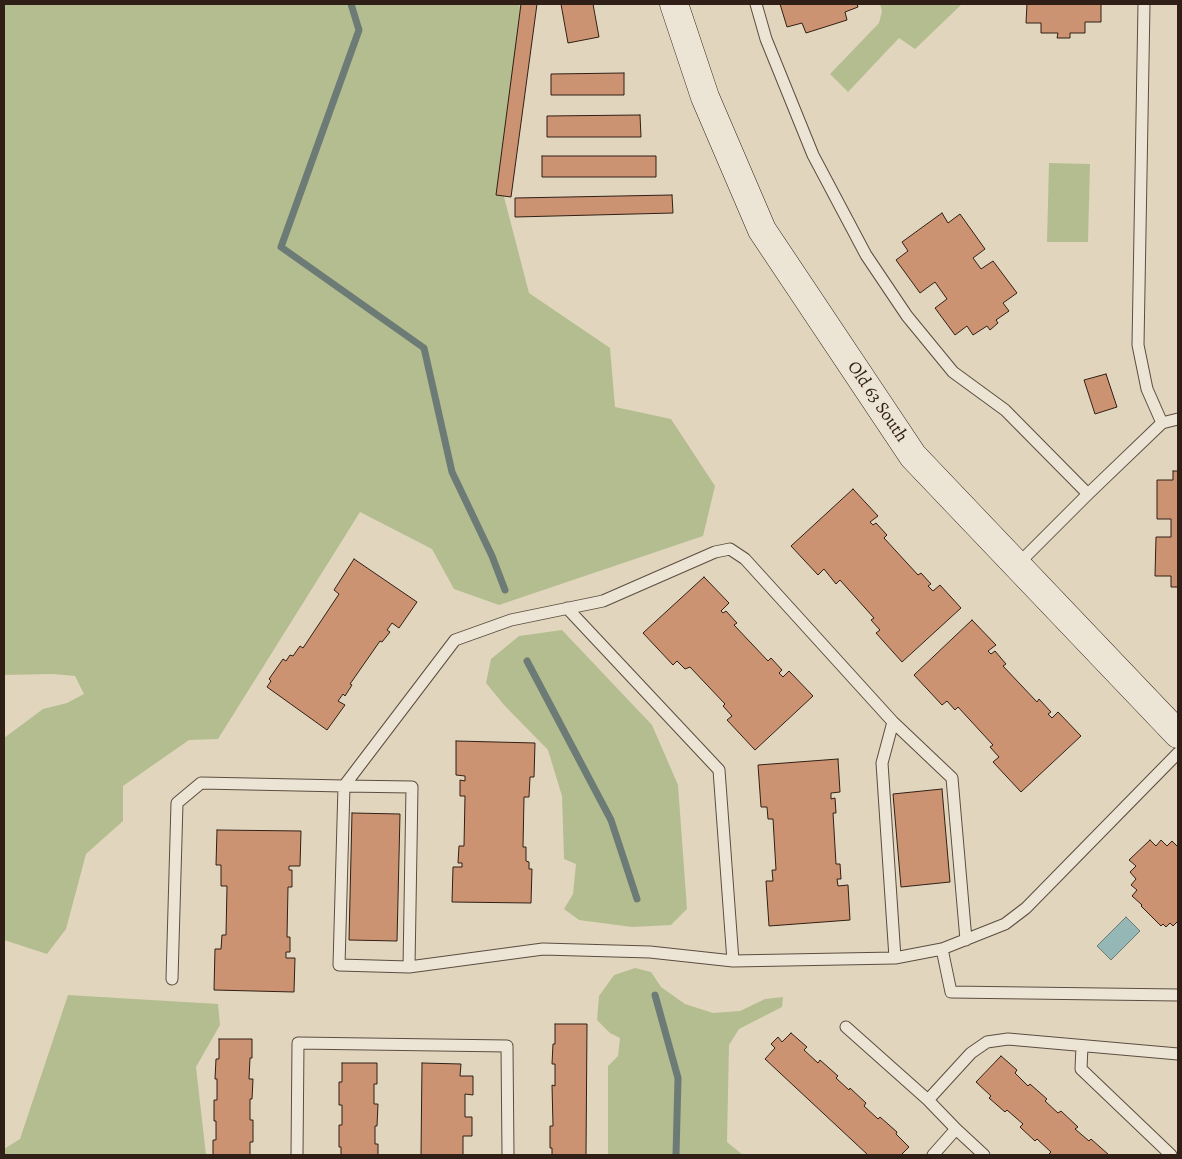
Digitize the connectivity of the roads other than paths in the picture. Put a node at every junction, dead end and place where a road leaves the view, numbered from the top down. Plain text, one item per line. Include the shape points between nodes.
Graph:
1 (674, 4) edge
2 (756, 4) edge
3 (1144, 4) edge
4 (1178, 419) edge
5 (1162, 423) junction
6 (1088, 494) junction
7 (1017, 565) junction
8 (567, 608) junction
9 (893, 722) junction
10 (1178, 734) edge
11 (1178, 753) edge
12 (344, 786) junction
13 (966, 940) junction
14 (942, 949) junction
15 (895, 958) junction
16 (733, 961) junction
17 (409, 966) junction
18 (172, 979) dead end
19 (1178, 995) edge
20 (846, 1027) dead end
21 (1082, 1046) junction
22 (1178, 1054) edge
23 (928, 1100) junction
24 (956, 1129) junction
25 (297, 1155) edge
26 (508, 1155) edge
27 (932, 1155) edge
28 (984, 1155) edge
29 (1171, 1155) edge

1 - 7 main road, Old 63 South via 705,97 762,230 913,456
2 - 6 lane via 766,39 813,154 866,255 902,309 953,372 1005,410
3 - 5 lane via 1138,345 1147,388
4 - 5 lane
5 - 6 lane
6 - 7 lane
7 - 10 main road, Old 63 South
8 - 9 lane via 604,601 714,552 730,550 745,559
8 - 12 lane via 511,620 455,640
8 - 16 lane via 719,770
9 - 13 lane via 952,778
9 - 15 lane via 882,763
11 - 13 lane via 1026,908 1005,924
12 - 17 lane via 412,787
12 - 17 lane via 339,965
12 - 18 lane via 201,783 178,803
13 - 14 lane
14 - 15 lane
14 - 19 lane via 951,992
15 - 16 lane
16 - 17 lane via 650,952 542,948
20 - 23 lane
21 - 22 lane
21 - 23 lane via 1008,1039 987,1042 971,1053
21 - 29 lane via 1081,1069
23 - 24 lane
24 - 27 lane
24 - 28 lane
25 - 26 lane via 298,1043 507,1046

